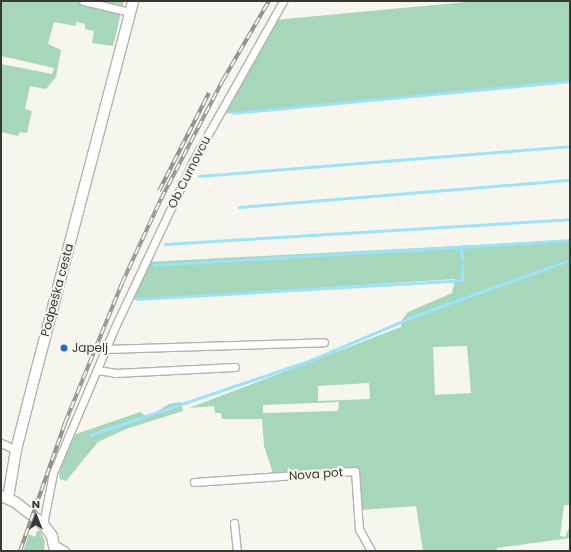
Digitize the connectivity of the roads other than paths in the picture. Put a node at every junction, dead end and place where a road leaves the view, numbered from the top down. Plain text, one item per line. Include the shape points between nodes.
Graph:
1 (83, 1) edge
2 (133, 1) edge
3 (283, 1) edge
4 (130, 12) junction
5 (324, 342) dead end
6 (106, 349) junction
7 (235, 367) dead end
8 (97, 370) junction
9 (1, 443) edge
10 (16, 450) junction
11 (194, 482) dead end
12 (5, 497) edge
13 (234, 523) dead end
14 (43, 524) junction
15 (58, 549) edge
16 (237, 551) edge
17 (371, 551) edge

1 - 4 street
2 - 4 main road, Podpeška cesta
3 - 6 street, Ob Curnovcu via 193,161
4 - 10 main road, Podpeška cesta
5 - 6 street
6 - 8 street, Ob Curnovcu
7 - 8 street via 115,373
8 - 14 street, Ob Curnovcu via 53,474
9 - 10 street
10 - 12 main road, Podpeška cesta
11 - 17 street, Nova pot via 355,471 359,529
12 - 14 main road, Podpeška cesta
13 - 16 street
14 - 15 main road, Podpeška cesta

